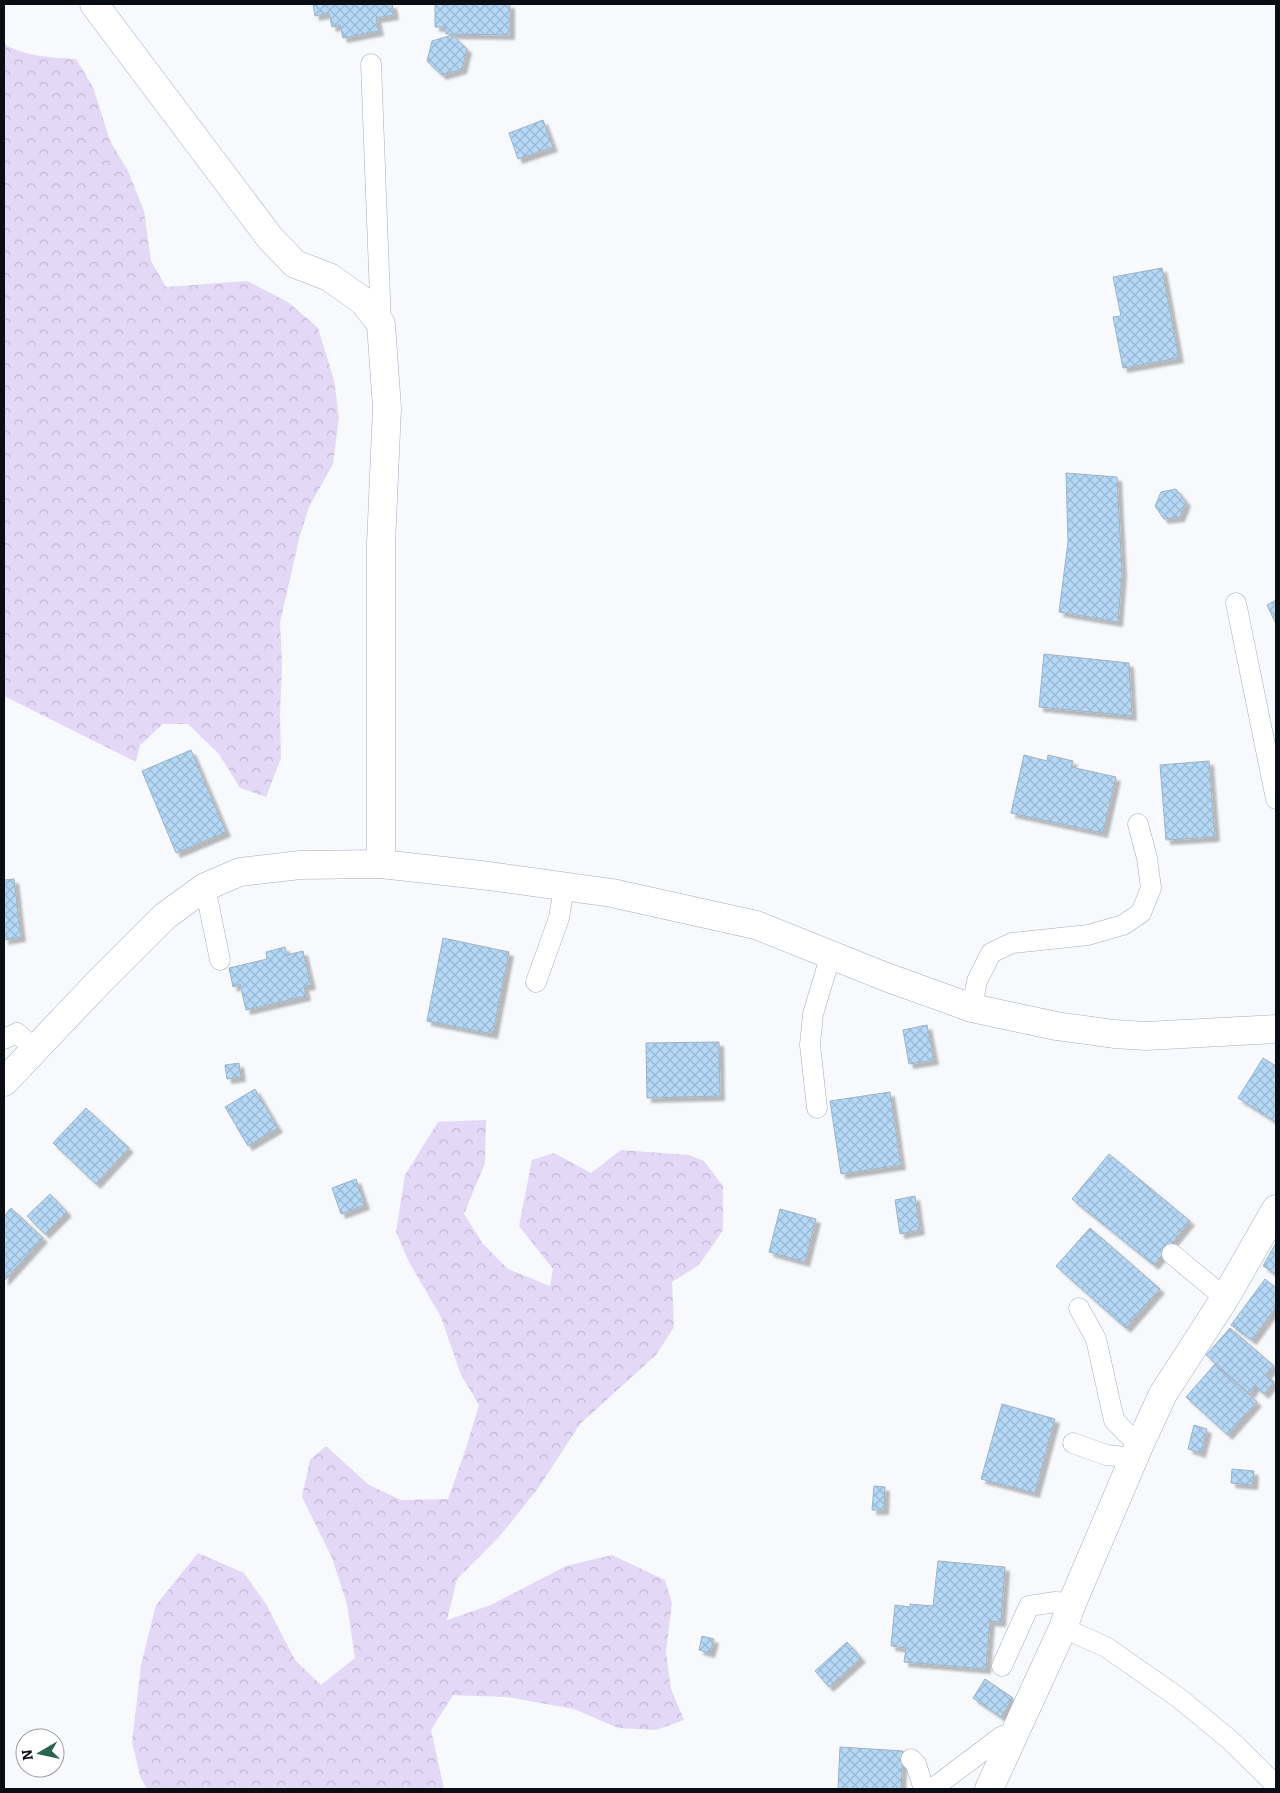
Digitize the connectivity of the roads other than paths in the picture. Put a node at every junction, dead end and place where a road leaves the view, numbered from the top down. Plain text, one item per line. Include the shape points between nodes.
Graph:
1 (94, 4) edge
2 (371, 64) dead end
3 (381, 324) junction
4 (1236, 603) dead end
5 (1276, 799) edge
6 (1138, 824) dead end
7 (381, 864) junction
8 (205, 887) junction
9 (564, 887) junction
10 (831, 954) junction
11 (220, 960) dead end
12 (536, 982) dead end
13 (972, 1008) junction
14 (1276, 1029) edge
15 (4, 1039) edge
16 (35, 1049) junction
17 (4, 1082) edge
18 (817, 1108) dead end
19 (1276, 1209) edge
20 (1172, 1254) dead end
21 (1225, 1298) junction
22 (1079, 1308) dead end
23 (1073, 1443) dead end
24 (1136, 1452) junction
25 (1067, 1616) junction
26 (1002, 1666) dead end
27 (1015, 1731) junction
28 (911, 1759) dead end
29 (1276, 1785) edge
30 (928, 1789) edge
31 (989, 1789) edge

1 - 3 street via 270,238 295,264 329,277 363,301
2 - 3 lane
3 - 7 street via 387,408 381,544
4 - 5 lane
6 - 13 lane via 1151,888 1141,912 1123,925 1088,935 1012,943 991,954 977,982
7 - 8 street via 300,865 240,872
7 - 9 street
8 - 11 lane
8 - 16 street via 165,916
9 - 10 street via 612,894 756,926
9 - 12 lane via 559,918
10 - 13 street
10 - 18 lane via 812,1022 810,1045
13 - 14 street via 1056,1026 1114,1034 1146,1036
15 - 16 lane via 17,1033
16 - 17 street
19 - 21 street
20 - 21 lane
21 - 24 street via 1163,1394
22 - 24 lane via 1096,1339 1114,1420
23 - 24 lane via 1106,1455
24 - 25 street
25 - 26 lane via 1055,1602 1029,1606
25 - 27 street
25 - 29 lane via 1179,1698 1230,1740
27 - 30 lane via 1001,1737
27 - 31 street
28 - 30 lane via 916,1764 922,1784

